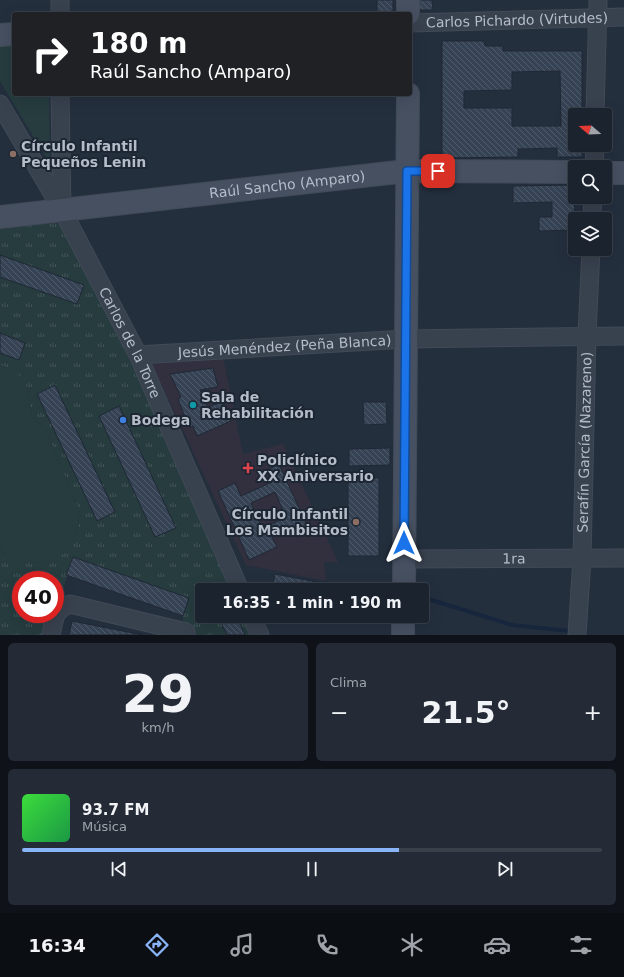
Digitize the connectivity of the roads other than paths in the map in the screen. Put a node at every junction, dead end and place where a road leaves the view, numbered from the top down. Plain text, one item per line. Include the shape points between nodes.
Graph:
1 (60, 0) edge
2 (408, 0) edge
3 (598, 0) edge
4 (60, 12) edge
5 (408, 12) edge
6 (624, 17) edge
7 (598, 18) junction
8 (412, 23) edge
9 (12, 34) edge
10 (0, 35) edge
11 (60, 96) edge
12 (408, 96) edge
13 (0, 104) edge
14 (595, 108) edge
15 (407, 171) junction
16 (568, 172) edge
17 (612, 173) edge
18 (624, 173) edge
19 (62, 210) junction
20 (0, 217) edge
21 (591, 256) edge
22 (587, 335) junction
23 (624, 336) edge
24 (406, 339) junction
25 (138, 355) junction
26 (624, 558) edge
27 (404, 559) junction
28 (582, 559) junction
29 (237, 583) edge
30 (404, 583) edge
31 (255, 623) edge
32 (403, 623) edge
33 (186, 632) dead end
34 (51, 635) edge
35 (260, 635) edge
36 (403, 635) edge
37 (577, 635) edge

1 - 4 street
2 - 5 street
3 - 7 street
6 - 7 street, Carlos Pichardo (Virtudes)
7 - 8 street, Carlos Pichardo (Virtudes)
7 - 14 street
9 - 10 street
11 - 19 street
12 - 15 street
13 - 19 street, Carlos de la Torre
15 - 16 street, Raúl Sancho (Amparo)
15 - 19 street, Raúl Sancho (Amparo)
15 - 24 street
17 - 18 street
19 - 20 street, Raúl Sancho (Amparo)
19 - 25 street, Carlos de la Torre
21 - 22 street, Serafín García (Nazareno)
22 - 23 street, Jesús Menéndez (Peña Blanca)
22 - 24 street, Jesús Menéndez (Peña Blanca)
22 - 28 street, Serafín García (Nazareno)
24 - 25 street, Jesús Menéndez (Peña Blanca)
24 - 27 street
25 - 29 street, Carlos de la Torre
26 - 28 street, 1ra
27 - 28 street, 1ra
27 - 30 street
28 - 37 street, Serafín García (Nazareno)
31 - 35 street
32 - 36 street
33 - 34 street via 70,604 56,613

